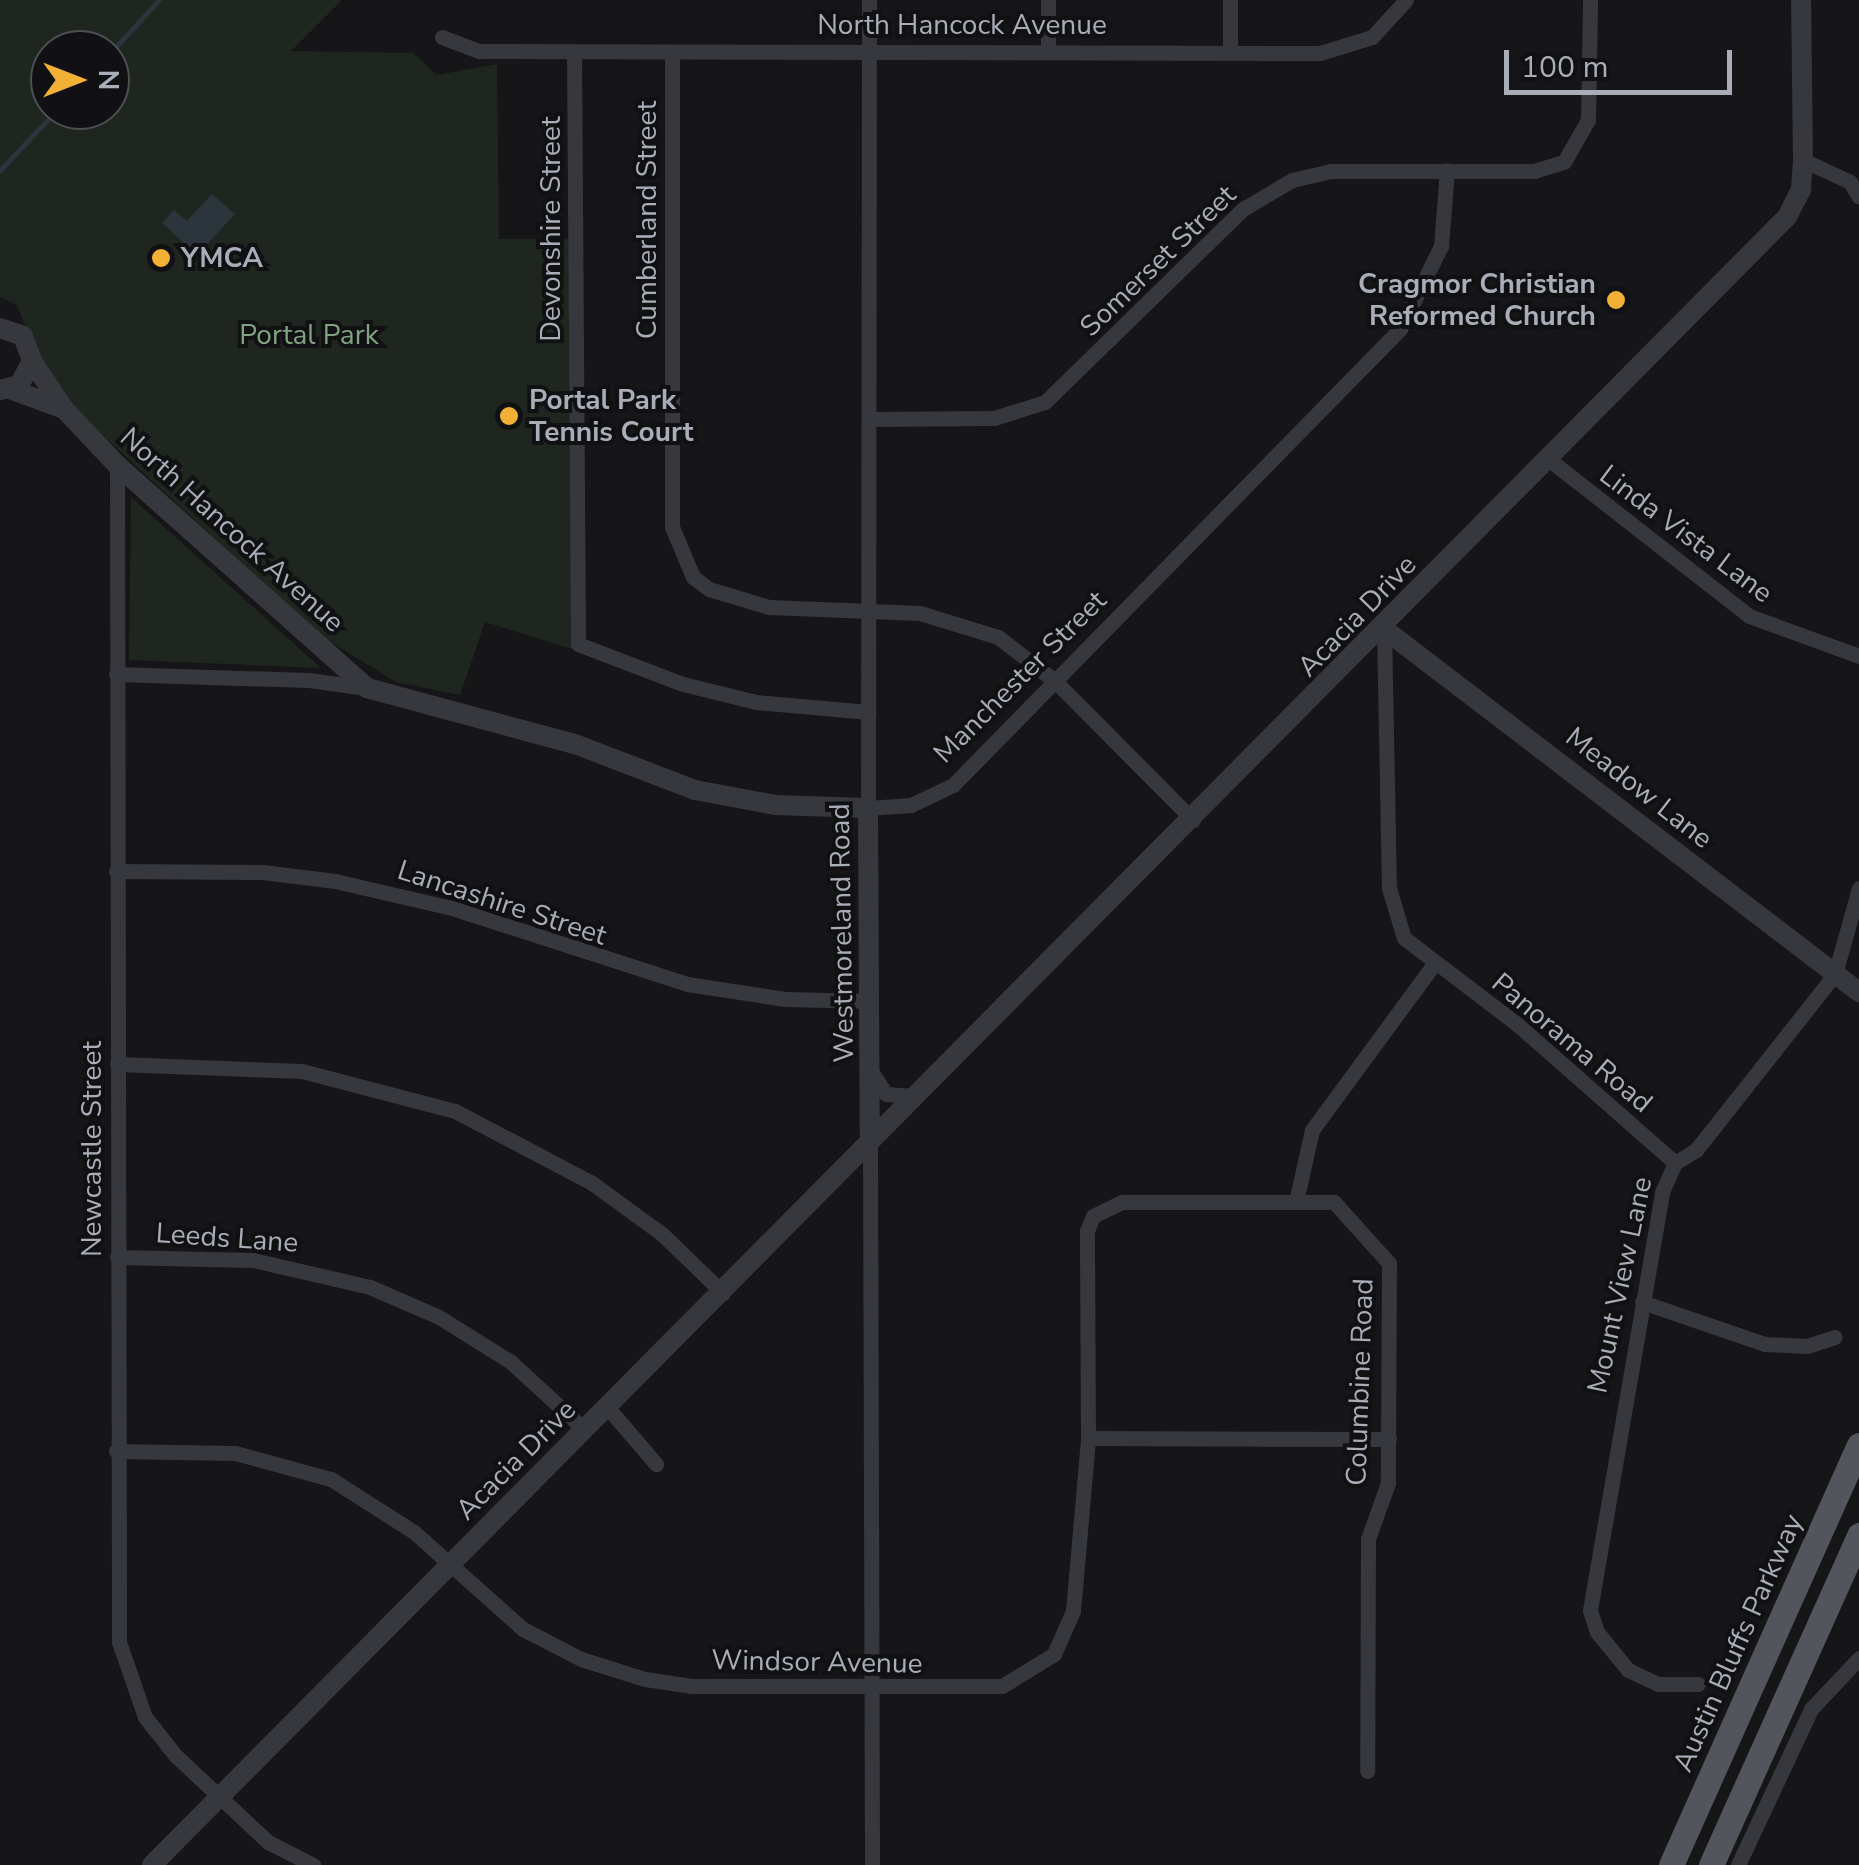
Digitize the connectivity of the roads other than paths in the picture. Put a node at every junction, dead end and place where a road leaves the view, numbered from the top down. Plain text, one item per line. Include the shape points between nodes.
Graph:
1 (869, 0) edge
2 (1048, 0) edge
3 (1230, 0) edge
4 (1406, 0) edge
5 (1590, 0) edge
6 (1801, 0) edge
7 (442, 37) dead end
8 (574, 52) junction
9 (869, 52) junction
10 (1048, 52) junction
11 (1230, 53) junction
12 (672, 54) junction
13 (1803, 160) junction
14 (1448, 170) junction
15 (1859, 197) edge
16 (0, 328) edge
17 (32, 361) junction
18 (5, 390) edge
19 (64, 409) junction
20 (869, 419) junction
21 (1547, 458) junction
22 (117, 465) junction
23 (870, 613) junction
24 (1384, 629) junction
25 (1859, 656) edge
26 (116, 674) junction
27 (1055, 681) junction
28 (367, 688) junction
29 (869, 712) junction
30 (868, 808) junction
31 (1193, 820) junction
32 (116, 871) junction
33 (1859, 888) edge
34 (1434, 964) junction
35 (1835, 974) junction
36 (1859, 992) edge
37 (870, 1001) junction
38 (117, 1064) junction
39 (871, 1071) junction
40 (921, 1095) junction
41 (870, 1142) junction
42 (1675, 1164) junction
43 (1296, 1202) junction
44 (117, 1257) junction
45 (722, 1292) junction
46 (1642, 1302) junction
47 (1835, 1337) dead end
48 (608, 1408) junction
49 (585, 1430) junction
50 (1088, 1438) junction
51 (1389, 1439) junction
52 (1859, 1445) edge
53 (116, 1451) junction
54 (656, 1464) dead end
55 (1859, 1535) edge
56 (449, 1566) junction
57 (1859, 1658) edge
58 (1698, 1684) dead end
59 (872, 1688) junction
60 (1366, 1771) dead end
61 (219, 1801) junction
62 (152, 1865) edge
63 (313, 1865) edge
64 (872, 1865) edge
65 (1671, 1865) edge
66 (1711, 1865) edge
67 (1738, 1865) edge

1 - 9 street, Westmoreland Road
2 - 10 street
3 - 11 street
4 - 11 street, North Hancock Avenue via 1387,25 1354,46 1320,53
5 - 14 street, Somerset Street via 1588,120 1575,152 1534,171
6 - 13 street
7 - 8 street, North Hancock Avenue via 479,51
8 - 12 street, North Hancock Avenue
8 - 29 street, Devonshire Street via 578,644 683,684 756,702
9 - 10 street, North Hancock Avenue
9 - 12 street, North Hancock Avenue
9 - 20 street, Westmoreland Road
10 - 11 street, North Hancock Avenue
12 - 23 street, Cumberland Street via 675,545 693,577 739,601
13 - 15 street via 1836,173
13 - 21 street, Acacia Drive via 1801,189 1787,217
14 - 20 street, Somerset Street via 1330,171 1274,188 1226,225 1061,392 1030,410 994,418
14 - 27 street, Manchester Street via 1442,246 1400,329
16 - 17 street, North Hancock Avenue via 22,336
17 - 18 street, North Hancock Avenue via 26,378
17 - 19 street, North Hancock Avenue
18 - 19 street, North Hancock Avenue
19 - 22 street, North Hancock Avenue
20 - 23 street, Westmoreland Road
21 - 24 street, Acacia Drive
21 - 25 street, Linda Vista Lane via 1749,616
22 - 26 street, Newcastle Street
22 - 28 street, North Hancock Avenue
23 - 27 street, Cumberland Street via 920,613 972,624
23 - 29 street, Westmoreland Road
24 - 31 street, Acacia Drive
24 - 34 street via 1392,908 1404,938
24 - 35 street, Meadow Lane
26 - 28 street, Manchester Street
26 - 32 street, Newcastle Street
27 - 30 street, Manchester Street via 939,794
27 - 31 street, Cumberland Street
28 - 30 street, Manchester Street via 575,744 695,790 776,805
29 - 30 street, Westmoreland Road
30 - 37 street, Westmoreland Road
31 - 40 street, Acacia Drive
32 - 37 street, Lancashire Street via 262,872 335,881 452,908 687,984 785,999
32 - 38 street, Newcastle Street
33 - 35 street, Mount View Lane
34 - 42 street, Panorama Road via 1517,1024
34 - 43 street via 1312,1130
35 - 36 street, Meadow Lane
35 - 42 street, Mount View Lane via 1696,1150
37 - 39 street, Westmoreland Road
38 - 44 street, Newcastle Street
38 - 45 street via 302,1071 454,1111 603,1191 662,1234
39 - 40 street via 886,1094
39 - 41 street, Westmoreland Road
40 - 41 street, Acacia Drive
41 - 45 street, Acacia Drive
41 - 59 street, Westmoreland Road
42 - 46 street, Mount View Lane via 1662,1192
43 - 50 street, Columbine Road via 1122,1202 1093,1216 1087,1230
43 - 51 street, Columbine Road via 1334,1202 1388,1263
44 - 49 street, Leeds Lane via 254,1260 370,1288 439,1317 512,1362
44 - 53 street, Newcastle Street
45 - 48 street, Acacia Drive
46 - 47 street via 1783,1348
46 - 58 street, Mount View Lane via 1590,1610 1597,1632 1628,1670 1658,1684
48 - 49 street, Acacia Drive
48 - 54 street
49 - 56 street, Acacia Drive
50 - 51 street
50 - 59 street, Windsor Avenue via 1078,1580 1054,1654 1002,1686
51 - 60 street, Columbine Road via 1388,1483 1368,1539
52 - 65 main road, Austin Bluffs Parkway
53 - 56 street, Windsor Avenue via 222,1452 305,1469 390,1513
53 - 61 street, Newcastle Street via 124,1667 145,1717
55 - 66 main road
56 - 59 street, Windsor Avenue via 523,1629 611,1670 692,1686
56 - 61 street, Acacia Drive
57 - 67 street via 1811,1709
59 - 64 street, Westmoreland Road
61 - 62 street, Acacia Drive
61 - 63 street, Newcastle Street via 268,1842

